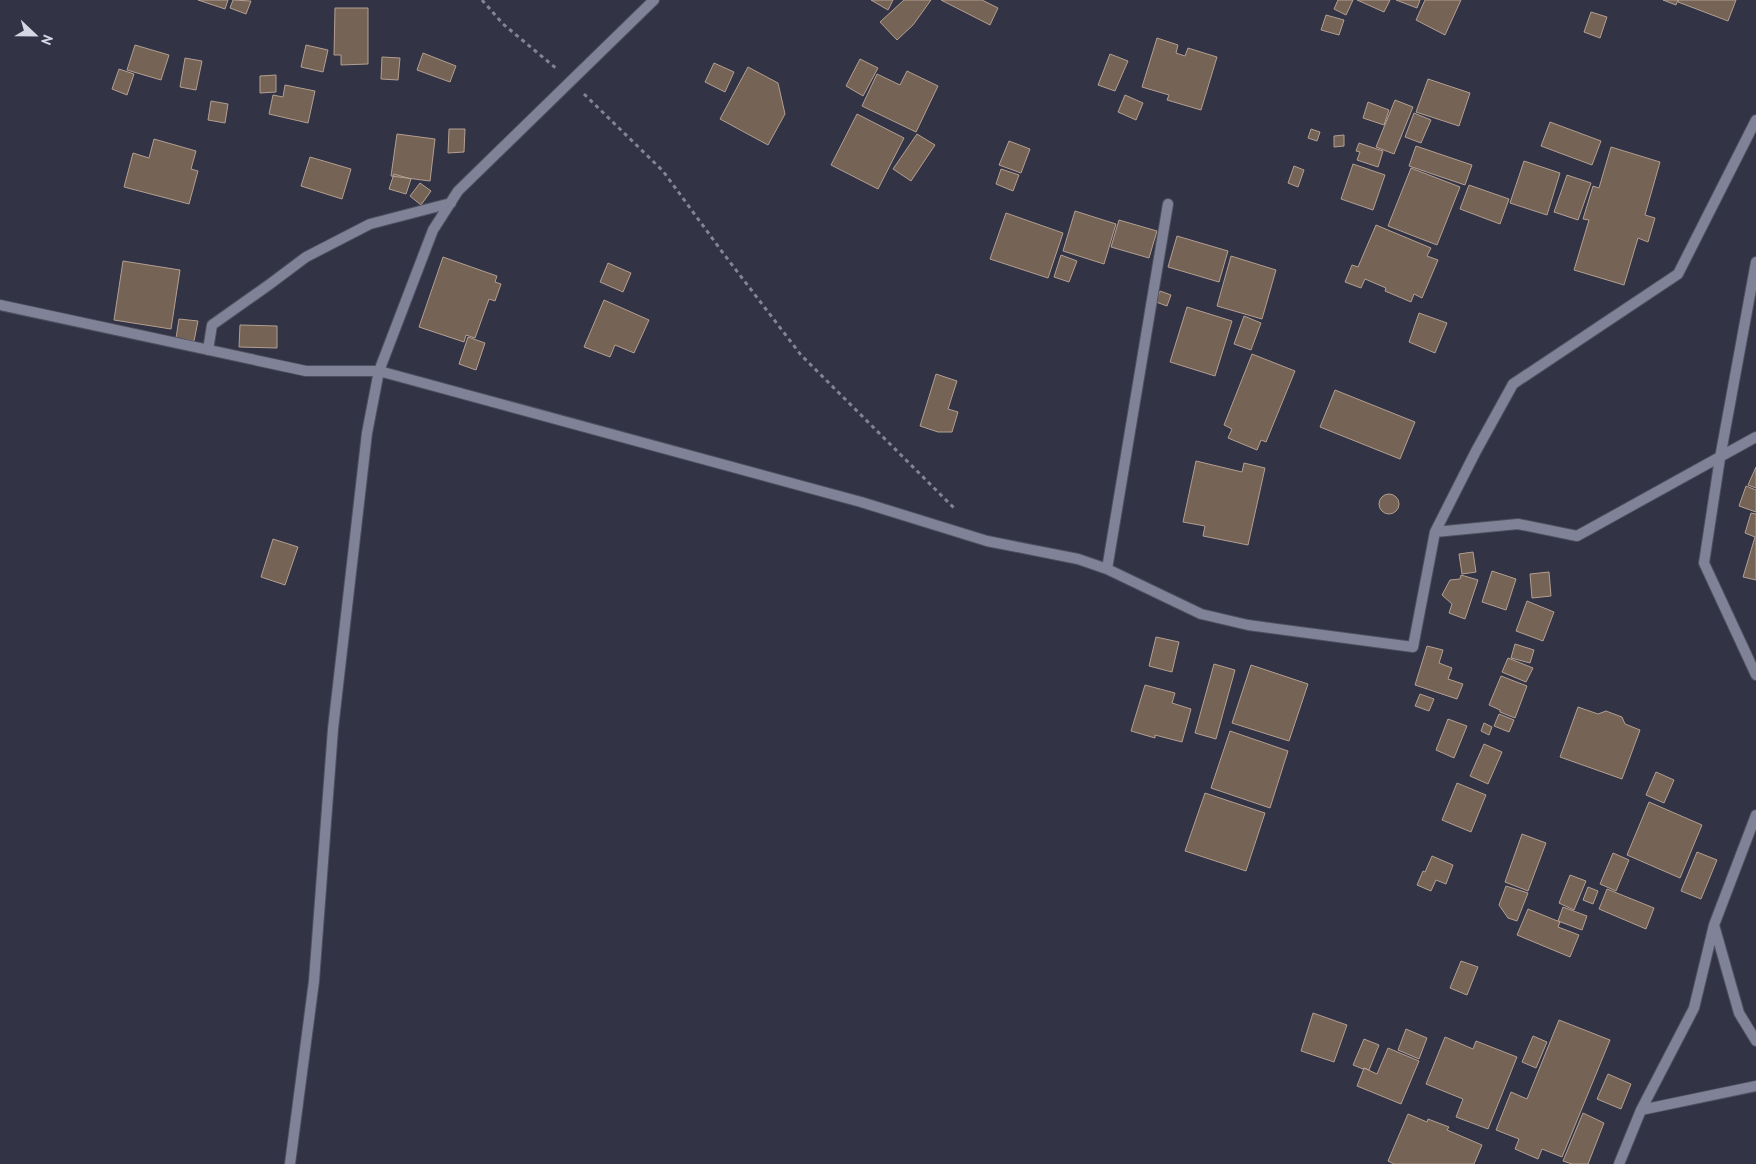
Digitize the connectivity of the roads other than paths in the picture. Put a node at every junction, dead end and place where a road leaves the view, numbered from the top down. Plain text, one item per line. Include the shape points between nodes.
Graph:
1 (654, 0) edge
2 (1756, 120) edge
3 (451, 202) junction
4 (1168, 204) dead end
5 (1756, 262) edge
6 (0, 305) edge
7 (208, 350) junction
8 (379, 371) junction
9 (1756, 437) edge
10 (1720, 458) junction
11 (1435, 532) junction
12 (1107, 569) junction
13 (1756, 675) edge
14 (1756, 815) edge
15 (1714, 925) junction
16 (1756, 1041) edge
17 (1756, 1086) edge
18 (1642, 1110) junction
19 (290, 1164) edge
20 (1619, 1164) edge

1 - 3 street via 458,191
2 - 11 street via 1678,274 1513,384
3 - 7 street via 370,224 306,257 212,325
3 - 8 street via 433,230
4 - 12 street
5 - 10 street
6 - 7 street
7 - 8 street via 306,371
8 - 12 street via 861,502 987,541 1078,559
8 - 19 street via 367,433 333,729 314,981
9 - 10 street
10 - 11 street via 1577,536 1518,524
10 - 13 street via 1704,563
11 - 12 street via 1413,647 1248,625 1201,614
14 - 15 street
15 - 16 street via 1738,1013
15 - 18 street via 1694,1008
17 - 18 street
18 - 20 street

